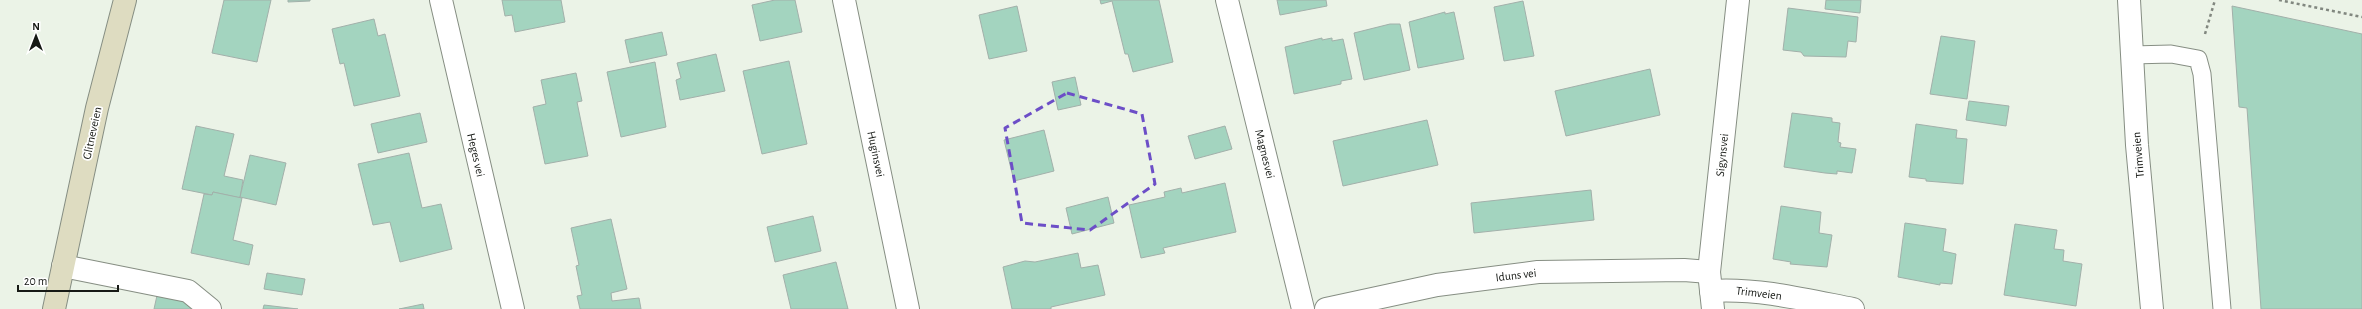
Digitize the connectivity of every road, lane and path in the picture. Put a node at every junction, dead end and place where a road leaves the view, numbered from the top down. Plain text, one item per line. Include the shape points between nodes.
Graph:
1 (125, 0) edge
2 (441, 0) edge
3 (844, 0) edge
4 (1227, 0) edge
5 (1738, 0) edge
6 (2129, 0) edge
7 (2215, 0) edge
8 (2279, 0) edge
9 (2362, 18) edge
10 (2132, 55) junction
11 (2198, 59) junction
12 (63, 266) junction
13 (1711, 291) edge
14 (54, 309) edge
15 (210, 309) edge
16 (513, 309) edge
17 (908, 309) edge
18 (1303, 309) edge
19 (1326, 309) edge
20 (1853, 309) edge
21 (2152, 309) edge
22 (2222, 309) edge

1 - 12 street, Glitneveien via 97,108
2 - 16 street, Heges vei
3 - 17 street, Huginsvei
4 - 18 street, Magnesvei
5 - 13 street, Sigynsvei
6 - 10 street, Trimveien
7 - 11 path
8 - 9 path
10 - 11 lane via 2171,54
10 - 21 street, Trimveien via 2137,145
11 - 22 lane via 2202,74
12 - 14 street, Glitneveien
12 - 15 street via 188,291
13 - 19 street, Iduns vei via 1684,270 1538,272 1437,285
13 - 20 street, Trimveien via 1730,290 1782,296

